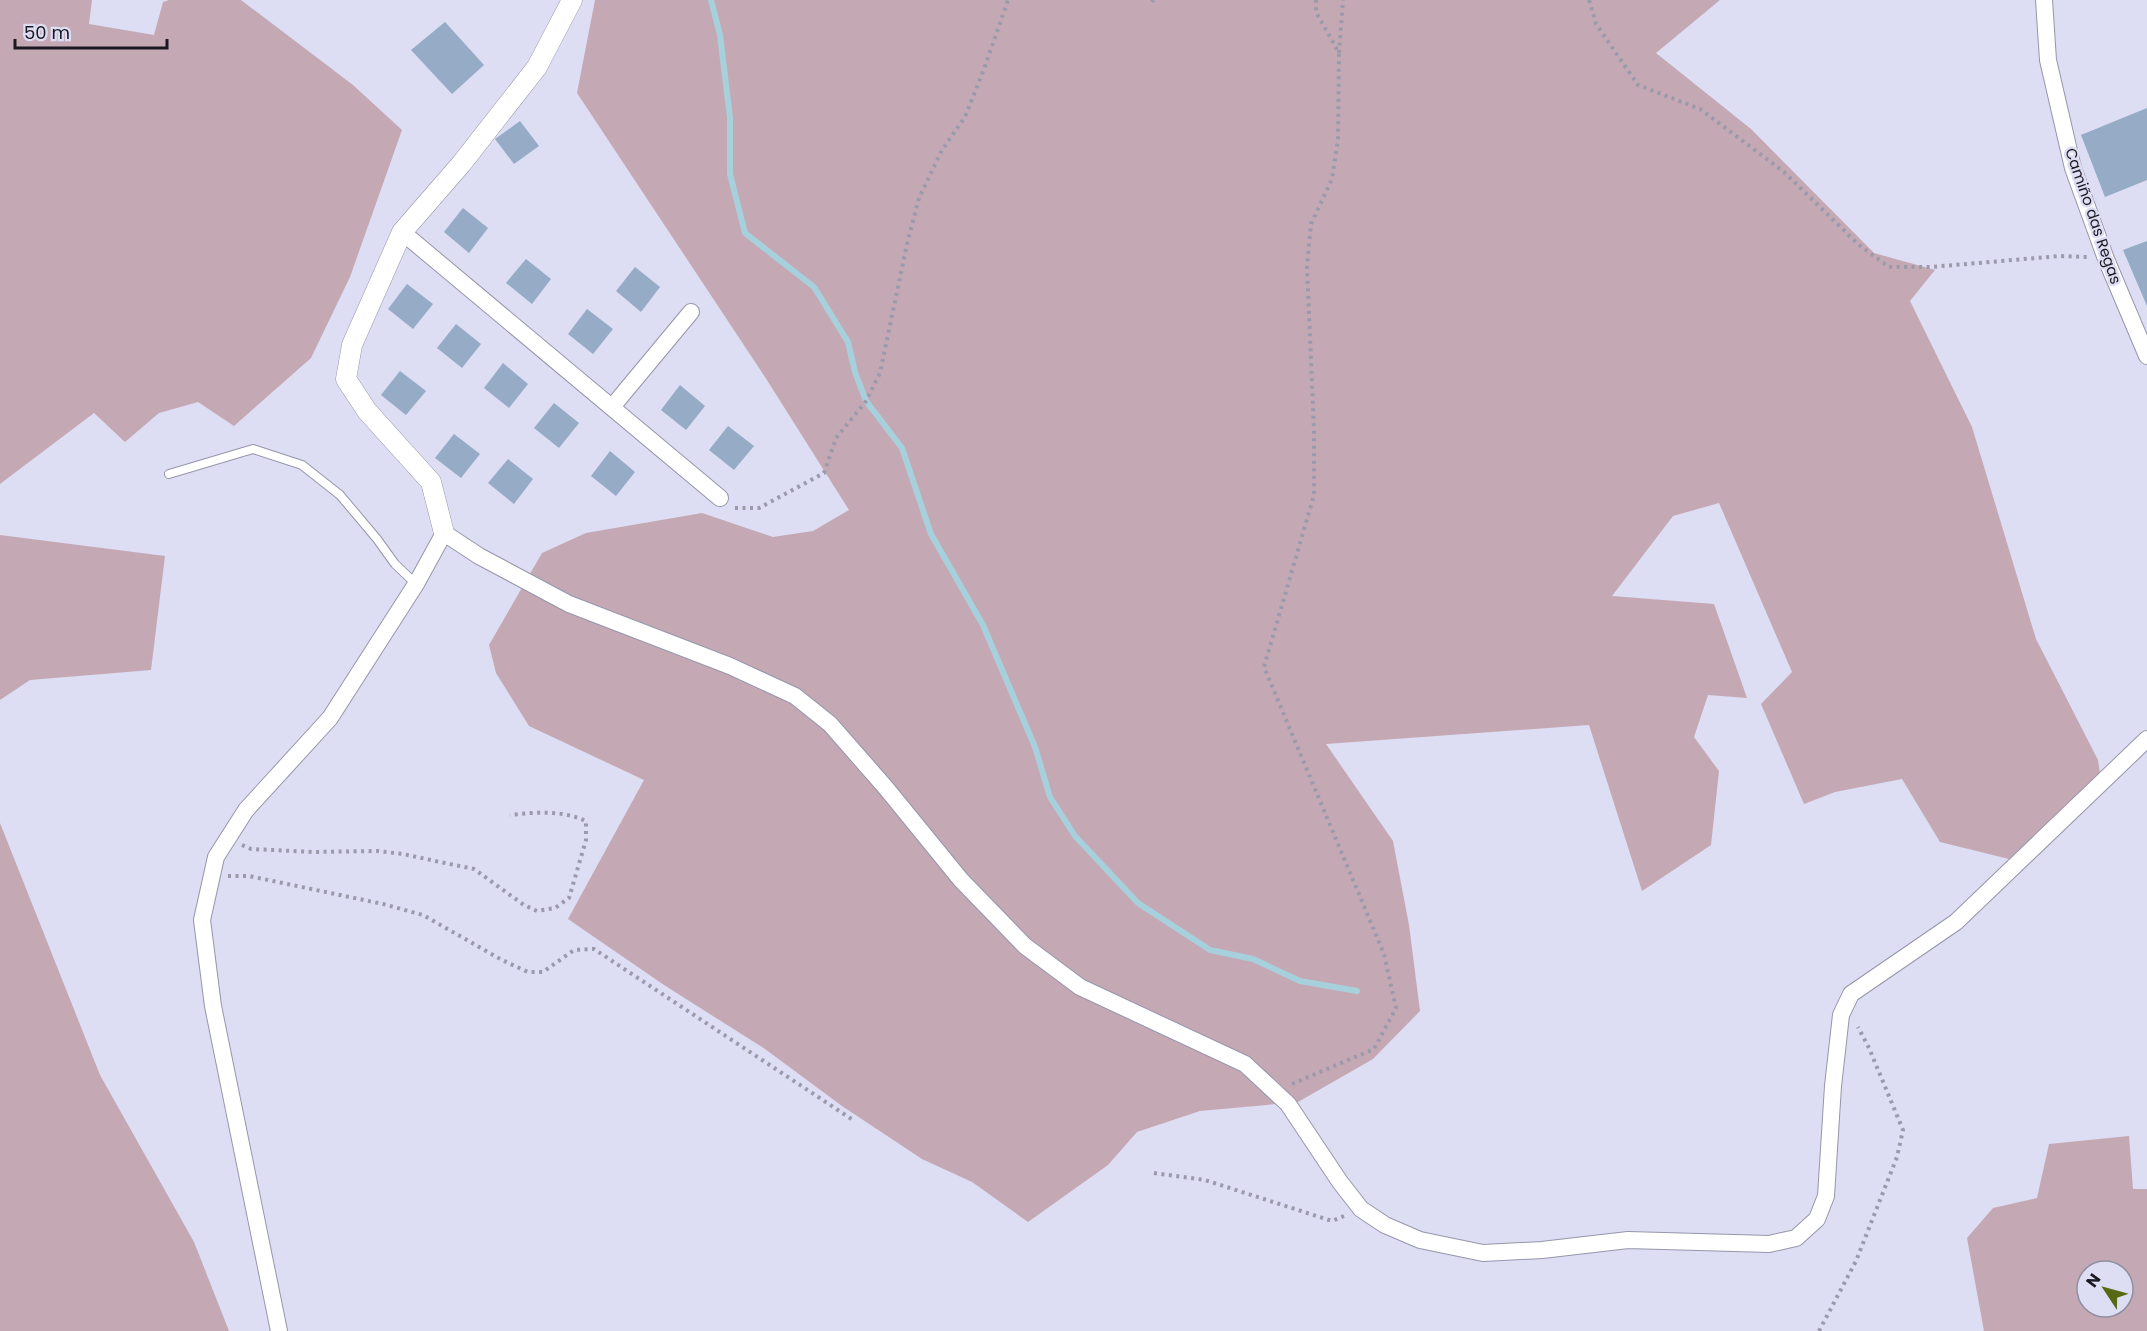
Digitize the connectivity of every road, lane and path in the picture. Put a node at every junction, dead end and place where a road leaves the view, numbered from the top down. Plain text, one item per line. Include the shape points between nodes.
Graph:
1 (572, 0) edge
2 (1008, 0) edge
3 (1316, 0) edge
4 (1343, 0) edge
5 (1589, 0) edge
6 (2044, 0) edge
7 (1339, 53) junction
8 (402, 232) junction
9 (2106, 259) junction
10 (691, 312) dead end
11 (2147, 356) edge
12 (612, 407) junction
13 (169, 474) dead end
14 (720, 498) joint
15 (444, 533) junction
16 (416, 584) junction
17 (2147, 739) edge
18 (510, 815) dead end
19 (228, 839) junction
20 (212, 876) junction
21 (1846, 1005) junction
22 (1275, 1092) junction
23 (853, 1120) dead end
24 (1154, 1173) dead end
25 (1361, 1209) junction
26 (279, 1331) edge
27 (1819, 1331) edge

1 - 8 street via 537,67 462,164
2 - 14 path via 965,117 942,150 919,198 880,373 866,401 836,438 824,473 759,508 731,508
3 - 7 path via 1316,12
4 - 7 path
5 - 9 path via 1596,24 1638,85 1700,109 1784,172 1859,245 1889,267 2060,256
6 - 9 street, Camiño das Regas via 2048,60 2073,168
7 - 22 path via 1338,140 1332,179 1311,224 1307,267 1314,495 1264,667 1384,954 1396,1008 1374,1049
8 - 12 street
8 - 15 street via 352,345 346,380 367,411 430,482
9 - 11 street, Camiño das Regas
10 - 12 street
12 - 14 street
13 - 16 lane via 253,449 302,465 340,495
15 - 16 street
15 - 22 street via 569,604 730,666 795,696 830,724 961,880 1025,946 1080,987 1245,1064
16 - 19 street via 330,718 246,810
17 - 21 street via 1956,922 1860,987
18 - 19 path via 572,814 586,821 586,840 569,898 555,908 537,911 474,869 404,854 251,849
19 - 20 street via 216,857
20 - 23 path via 249,876 423,915 528,972 543,972 574,950 594,949
20 - 26 street via 202,920 213,1006
21 - 25 street via 1833,1086 1826,1196 1816,1220 1796,1238 1769,1244 1628,1240 1483,1253 1420,1240 1385,1225
21 - 27 path via 1869,1048 1903,1130 1897,1157 1856,1261
22 - 25 street via 1288,1104
24 - 25 path via 1205,1180 1332,1221

